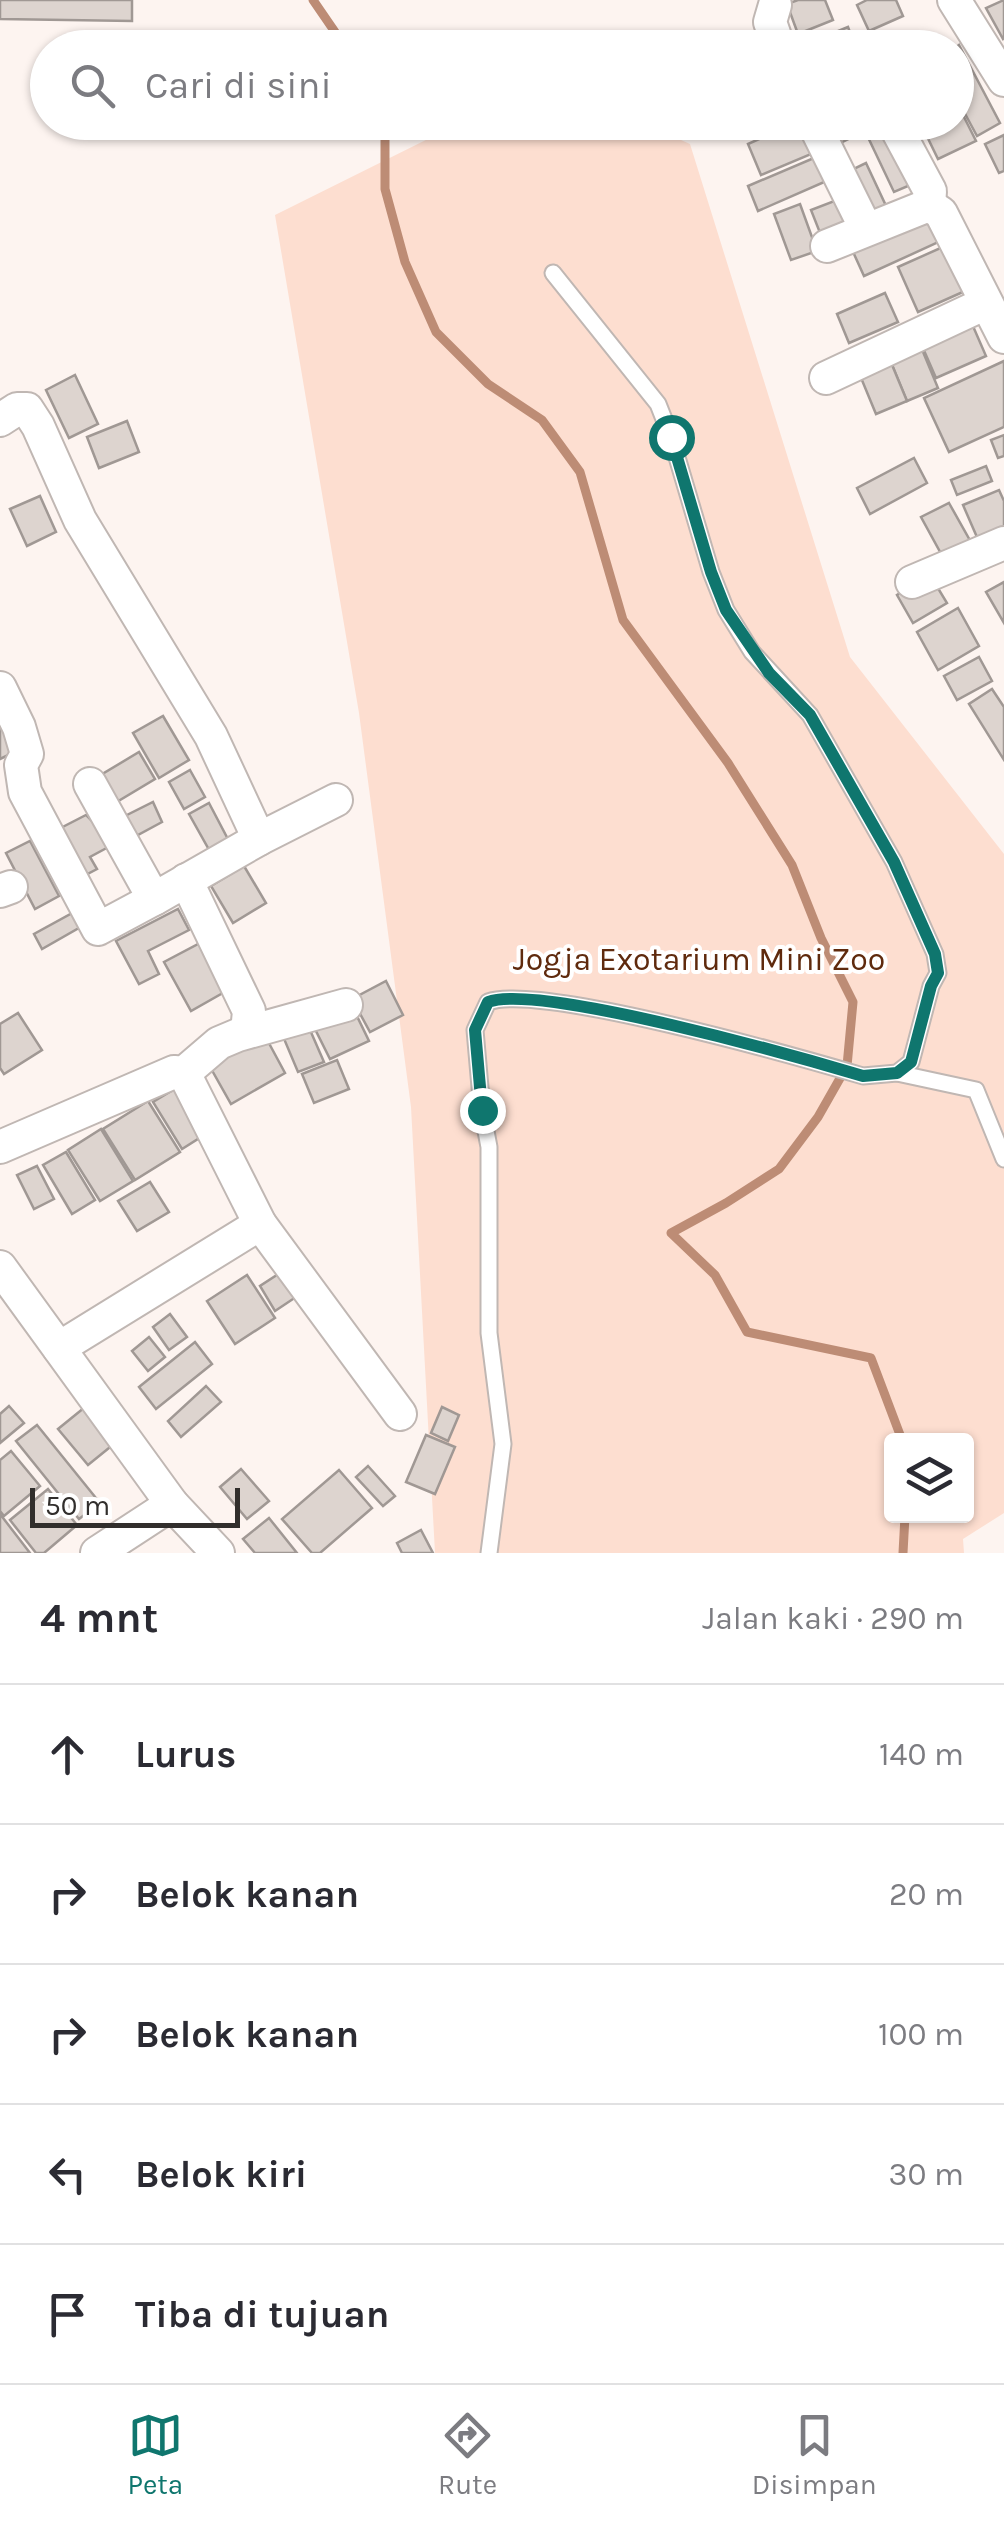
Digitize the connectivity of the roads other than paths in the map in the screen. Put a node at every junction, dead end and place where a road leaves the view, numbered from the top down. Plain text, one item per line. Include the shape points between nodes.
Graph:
1 (954, 0) edge
2 (777, 2) edge
3 (773, 30) edge
4 (973, 30) edge
5 (974, 32) edge
6 (1004, 80) edge
7 (822, 140) edge
8 (903, 140) edge
9 (929, 205) junction
10 (866, 229) junction
11 (827, 246) dead end
12 (553, 273) dead end
13 (986, 304) junction
14 (1004, 337) edge
15 (826, 378) dead end
16 (0, 420) edge
17 (1004, 542) edge
18 (912, 582) dead end
19 (0, 688) edge
20 (90, 784) dead end
21 (336, 800) dead end
22 (259, 839) junction
23 (186, 880) junction
24 (154, 899) junction
25 (346, 1005) dead end
26 (248, 1032) junction
27 (184, 1073) junction
28 (897, 1073) junction
29 (0, 1147) edge
30 (1004, 1159) edge
31 (260, 1224) junction
32 (0, 1267) edge
33 (59, 1348) junction
34 (400, 1414) dead end
35 (172, 1504) junction
36 (96, 1553) edge
37 (218, 1553) edge
38 (488, 1553) edge

1 - 4 street
2 - 3 street
5 - 6 street
7 - 10 street
8 - 9 street via 930,192
9 - 10 street
9 - 13 street via 941,213
10 - 11 street
12 - 28 lane via 658,404 726,610 769,673 810,715 894,862 935,954 938,973 911,1062
13 - 14 street
13 - 15 street
16 - 22 street via 27,409 38,426 80,520 211,736
17 - 18 street
19 - 24 street via 27,754 25,792 98,929
20 - 24 street
21 - 22 street
22 - 23 street
23 - 24 street
23 - 26 street via 249,1010
25 - 26 street
26 - 27 street via 219,1044
27 - 29 street
27 - 31 street
28 - 30 lane via 976,1090
28 - 38 lane via 863,1076 540,999 488,1002 475,1030 488,1147 489,1333 503,1444
31 - 33 street
31 - 34 street
32 - 33 street
33 - 35 street
35 - 36 street
35 - 37 street

